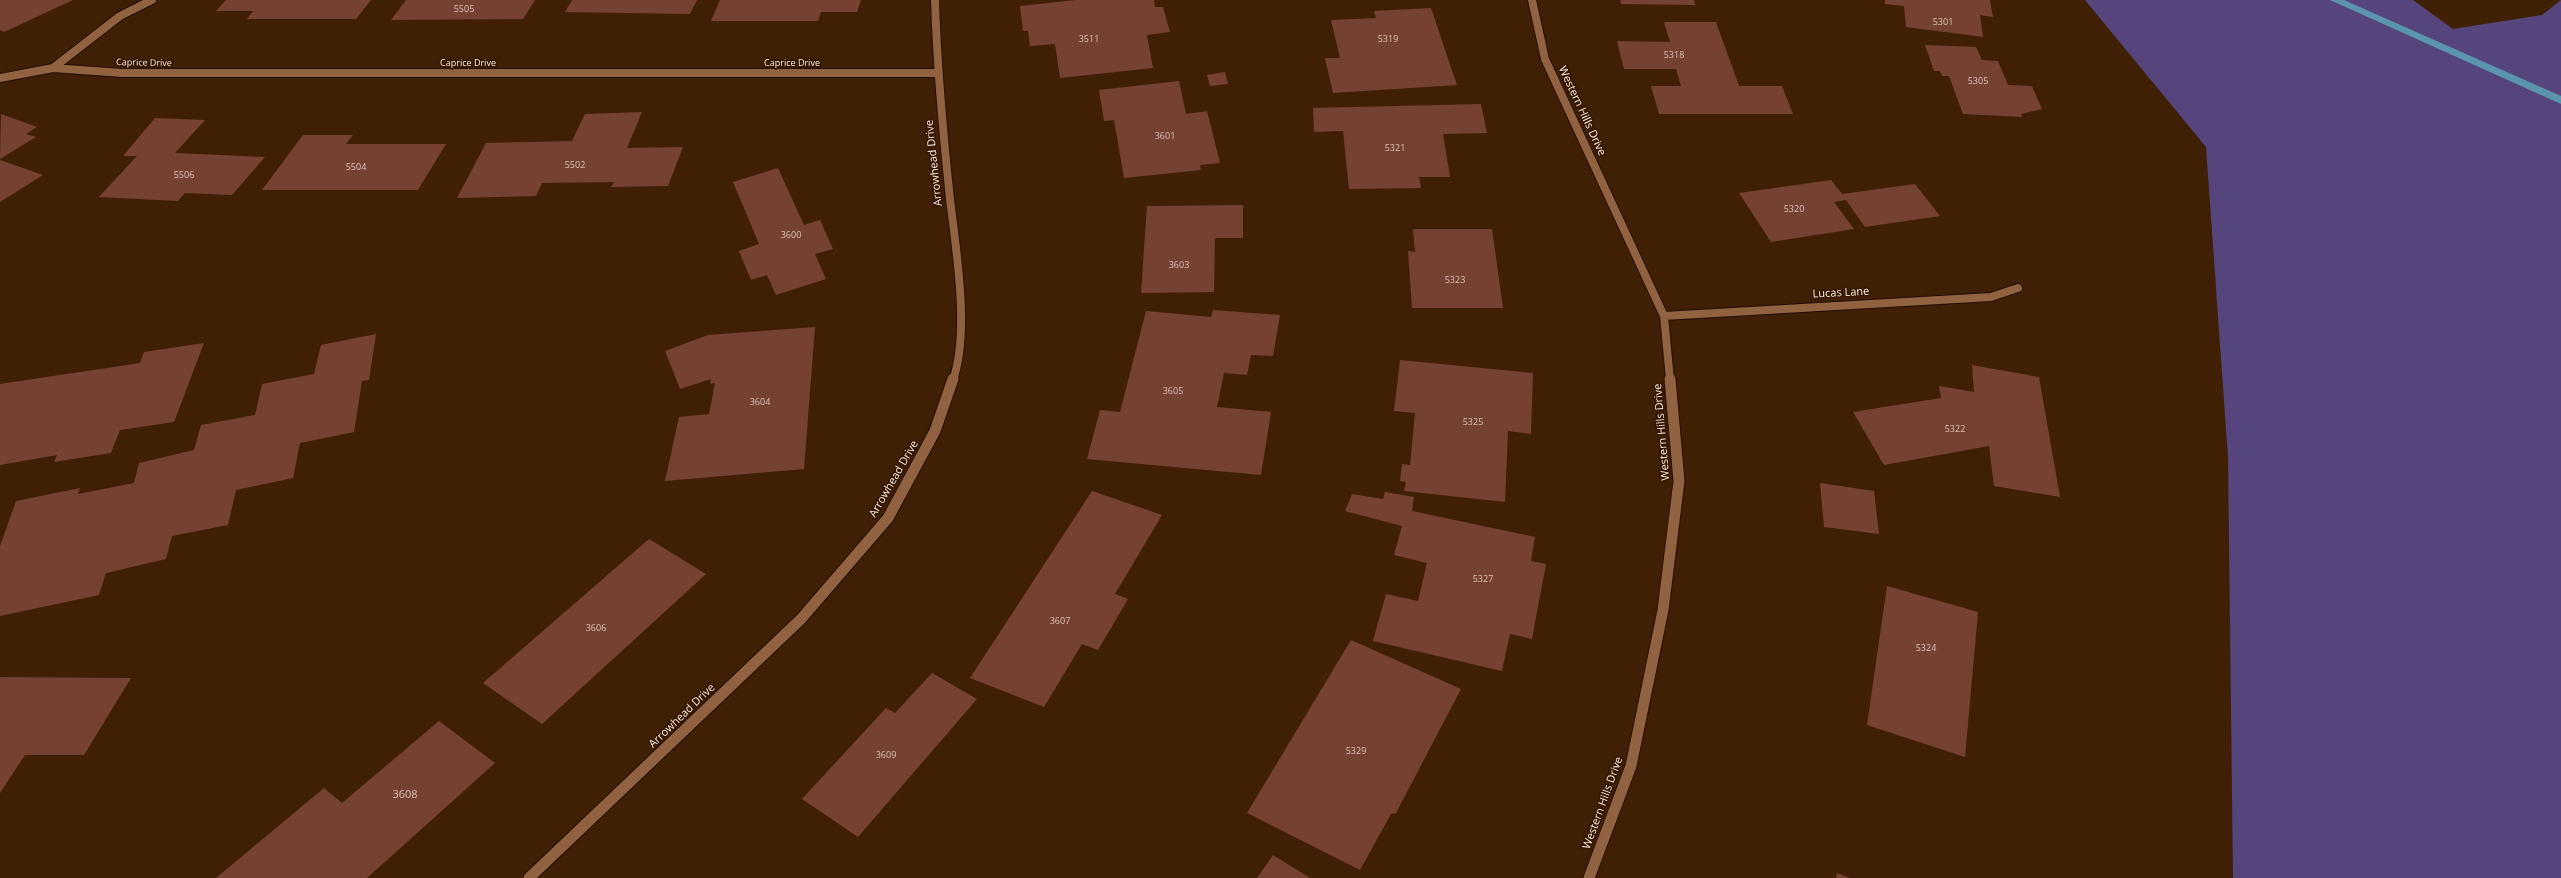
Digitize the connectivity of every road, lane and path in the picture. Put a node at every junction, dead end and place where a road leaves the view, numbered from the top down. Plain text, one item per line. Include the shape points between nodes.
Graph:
1 (152, 0) edge
2 (934, 0) edge
3 (1532, 0) edge
4 (53, 68) junction
5 (937, 73) junction
6 (0, 78) edge
7 (2018, 288) dead end
8 (1664, 316) junction
9 (529, 878) edge
10 (1589, 878) edge

1 - 4 street via 120,16
2 - 5 street, Arrowhead Drive
3 - 8 street, Western Hills Drive via 1545,60
4 - 5 street, Caprice Drive via 122,73
4 - 6 street, Caprice Drive
5 - 9 street, Arrowhead Drive via 960,293 959,363 935,431 888,518 801,619
7 - 8 street, Lucas Lane via 1991,297
8 - 10 street, Western Hills Drive via 1678,481 1663,610 1631,766

